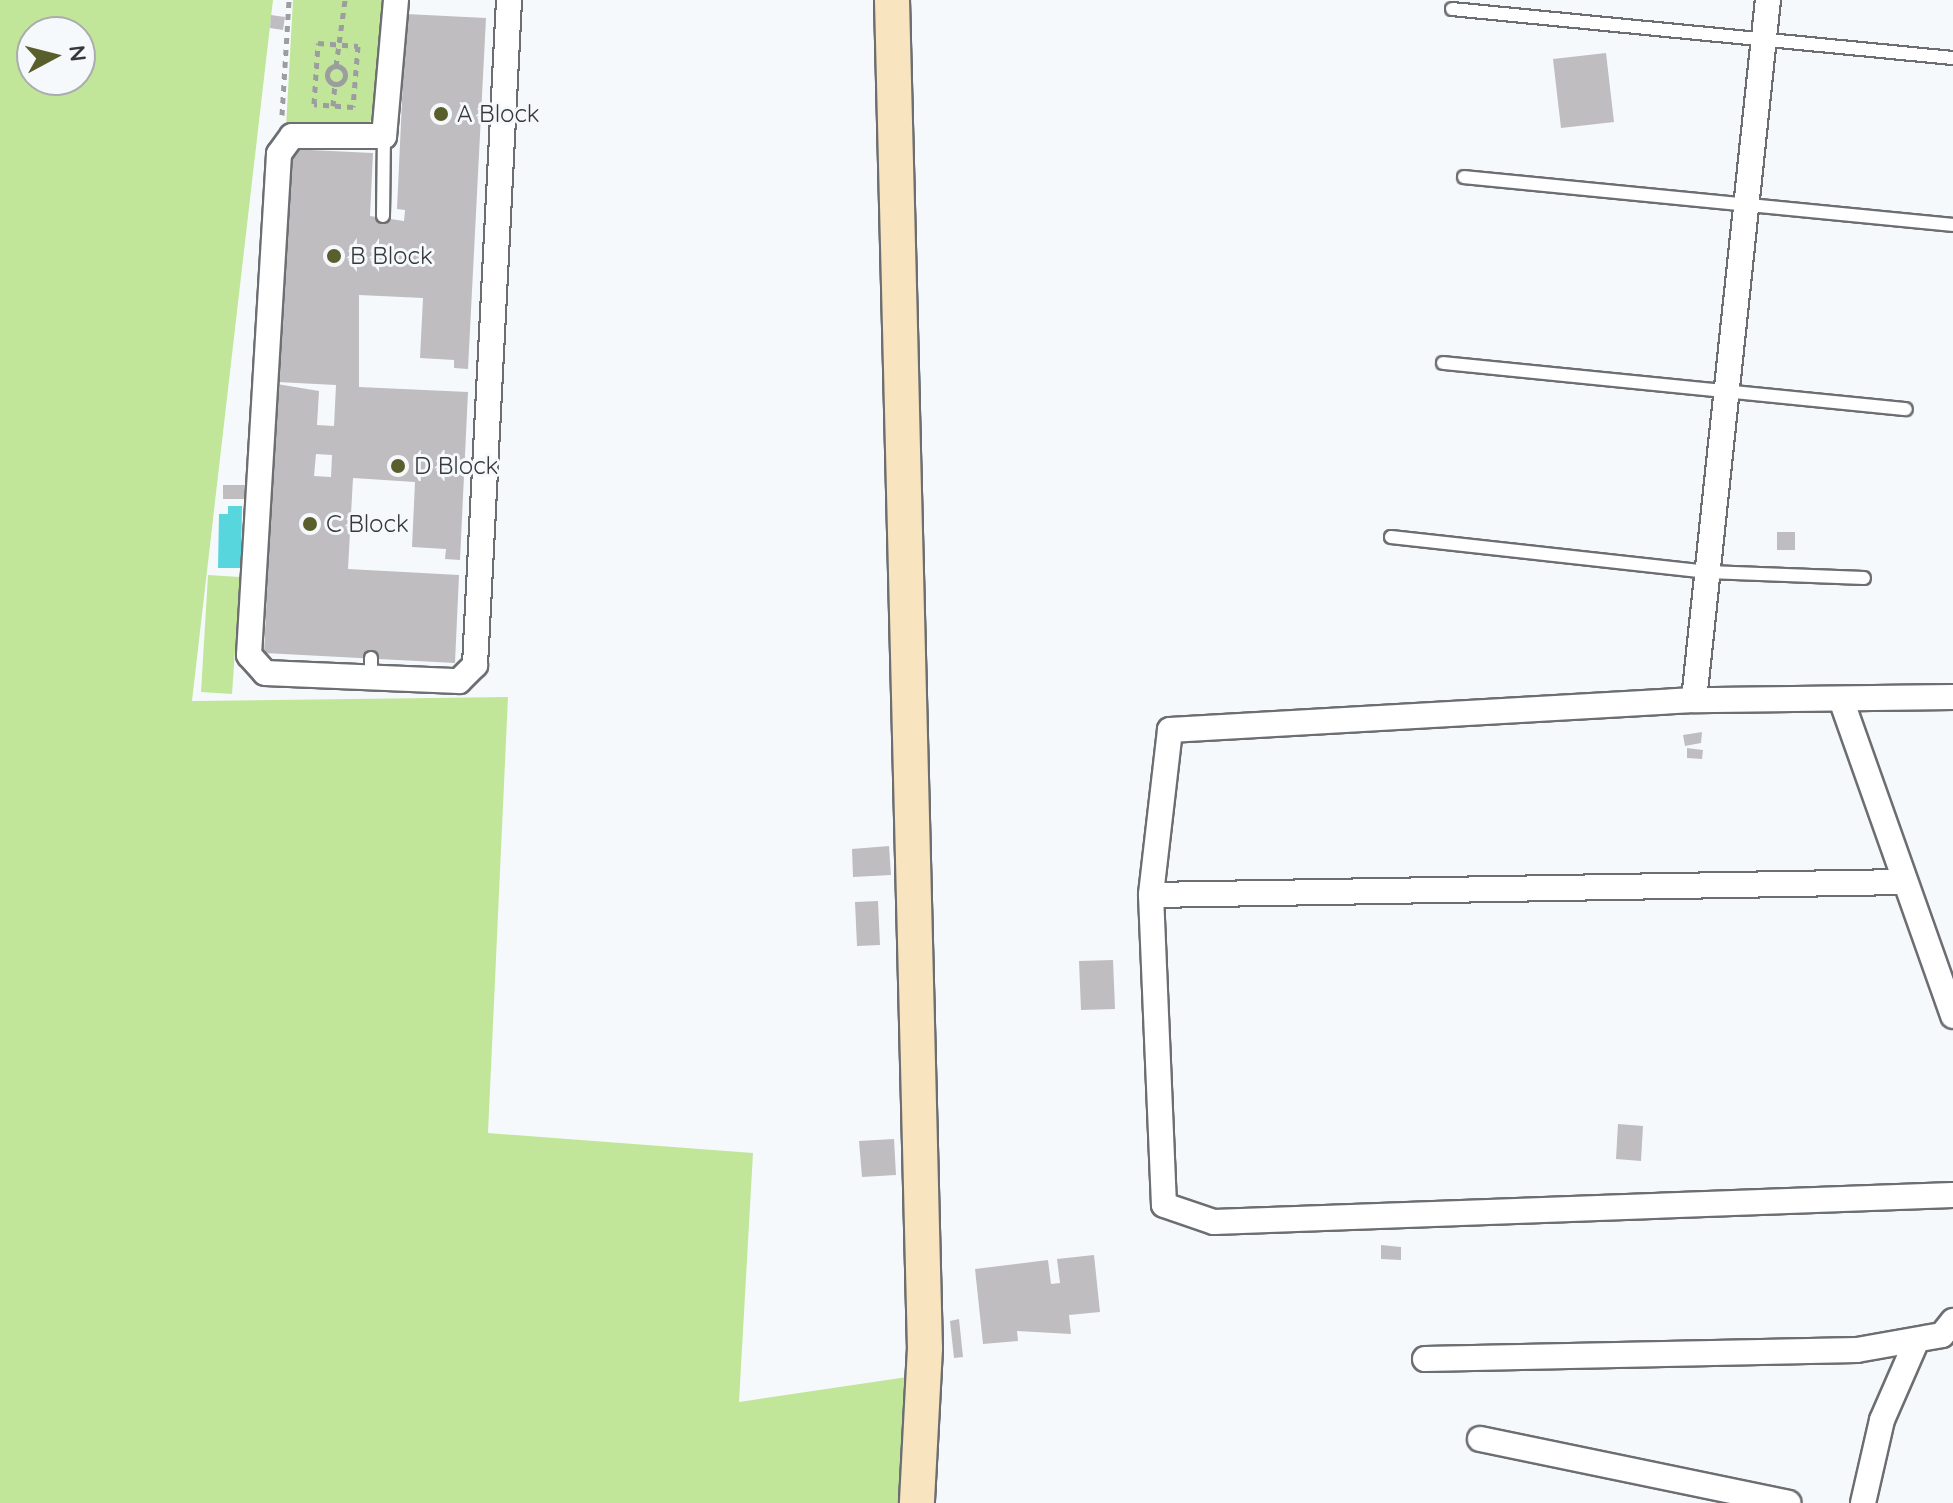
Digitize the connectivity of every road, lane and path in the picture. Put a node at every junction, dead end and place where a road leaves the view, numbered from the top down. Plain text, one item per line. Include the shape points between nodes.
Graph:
1 (289, 0) edge
2 (345, 0) edge
3 (396, 0) edge
4 (509, 0) edge
5 (892, 0) edge
6 (1768, 0) edge
7 (1452, 9) dead end
8 (1764, 34) junction
9 (338, 43) junction
10 (1953, 58) edge
11 (336, 66) junction
12 (335, 83) junction
13 (333, 106) junction
14 (281, 127) dead end
15 (384, 136) junction
16 (1464, 177) dead end
17 (1747, 206) junction
18 (383, 216) dead end
19 (1953, 225) edge
20 (1443, 363) dead end
21 (1727, 396) junction
22 (1906, 409) dead end
23 (1391, 537) dead end
24 (1708, 572) junction
25 (1864, 578) dead end
26 (1953, 697) edge
27 (1694, 700) junction
28 (1842, 702) junction
29 (1904, 882) junction
30 (1151, 895) junction
31 (1953, 1016) edge
32 (1953, 1195) edge
33 (1953, 1321) edge
34 (1917, 1340) junction
35 (1425, 1359) dead end
36 (1480, 1439) dead end
37 (917, 1503) edge
38 (1788, 1503) edge
39 (1863, 1503) edge

1 - 14 path
2 - 9 path
3 - 15 street
4 - 15 street via 475,665 459,681 371,668 265,673 249,655 279,154 292,136
5 - 37 street via 925,1348
6 - 8 street
7 - 8 lane
8 - 10 lane
8 - 17 street
9 - 11 path
9 - 13 path via 318,43 313,101
9 - 13 path via 359,48 354,105
11 - 12 path via 328,74
11 - 12 path via 345,74
12 - 13 path
15 - 18 lane
16 - 17 lane
17 - 19 lane
17 - 21 street
20 - 21 lane
21 - 22 lane
21 - 24 street
23 - 24 lane
24 - 25 lane
24 - 27 street
26 - 28 street
27 - 28 street
27 - 30 street via 1170,730
28 - 29 street
29 - 30 street
29 - 31 street
30 - 32 street via 1164,1205 1214,1222
33 - 34 street via 1942,1335
34 - 35 street via 1857,1350
34 - 39 street via 1882,1420
36 - 38 street

